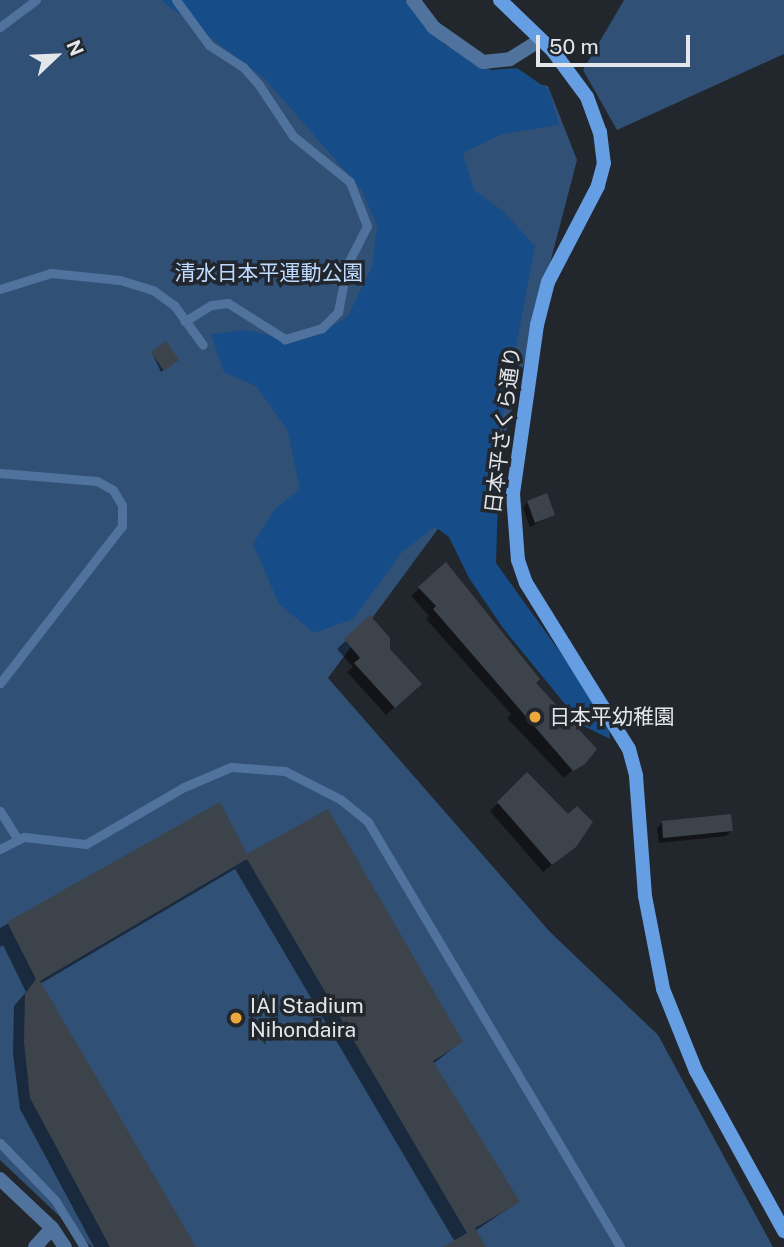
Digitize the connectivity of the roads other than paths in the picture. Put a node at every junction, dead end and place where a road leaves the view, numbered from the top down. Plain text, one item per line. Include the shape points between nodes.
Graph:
1 (36, 0) edge
2 (176, 0) edge
3 (413, 0) edge
4 (500, 0) edge
5 (0, 27) edge
6 (541, 40) junction
7 (0, 289) edge
8 (185, 321) junction
9 (203, 345) dead end
10 (0, 473) edge
11 (0, 683) edge
12 (0, 811) edge
13 (18, 840) junction
14 (0, 849) edge
15 (0, 1143) edge
16 (0, 1179) edge
17 (52, 1228) junction
18 (784, 1231) edge
19 (35, 1247) edge
20 (65, 1247) edge
21 (84, 1247) edge
22 (620, 1247) edge

1 - 5 lane
2 - 8 lane via 209,45 243,67 259,85 293,136 350,182 367,226 347,264 338,312 321,328 285,339 228,303 211,305
3 - 6 street via 433,27 483,62 510,59
4 - 6 street, 日本平さくら通り
6 - 18 street, 日本平さくら通り via 587,97 600,132 604,163 598,186 548,282 537,325 513,494 518,560 526,583 629,749 636,776 645,896 663,989 695,1071
7 - 8 lane via 51,273 85,273 153,290 174,305
8 - 9 lane
10 - 11 lane via 97,481 113,490 122,505 122,526
12 - 13 lane
13 - 14 lane
13 - 22 lane via 86,844 184,787 231,767 285,771 340,799 368,822
15 - 21 lane via 55,1200
16 - 17 street
17 - 19 street
17 - 20 street

